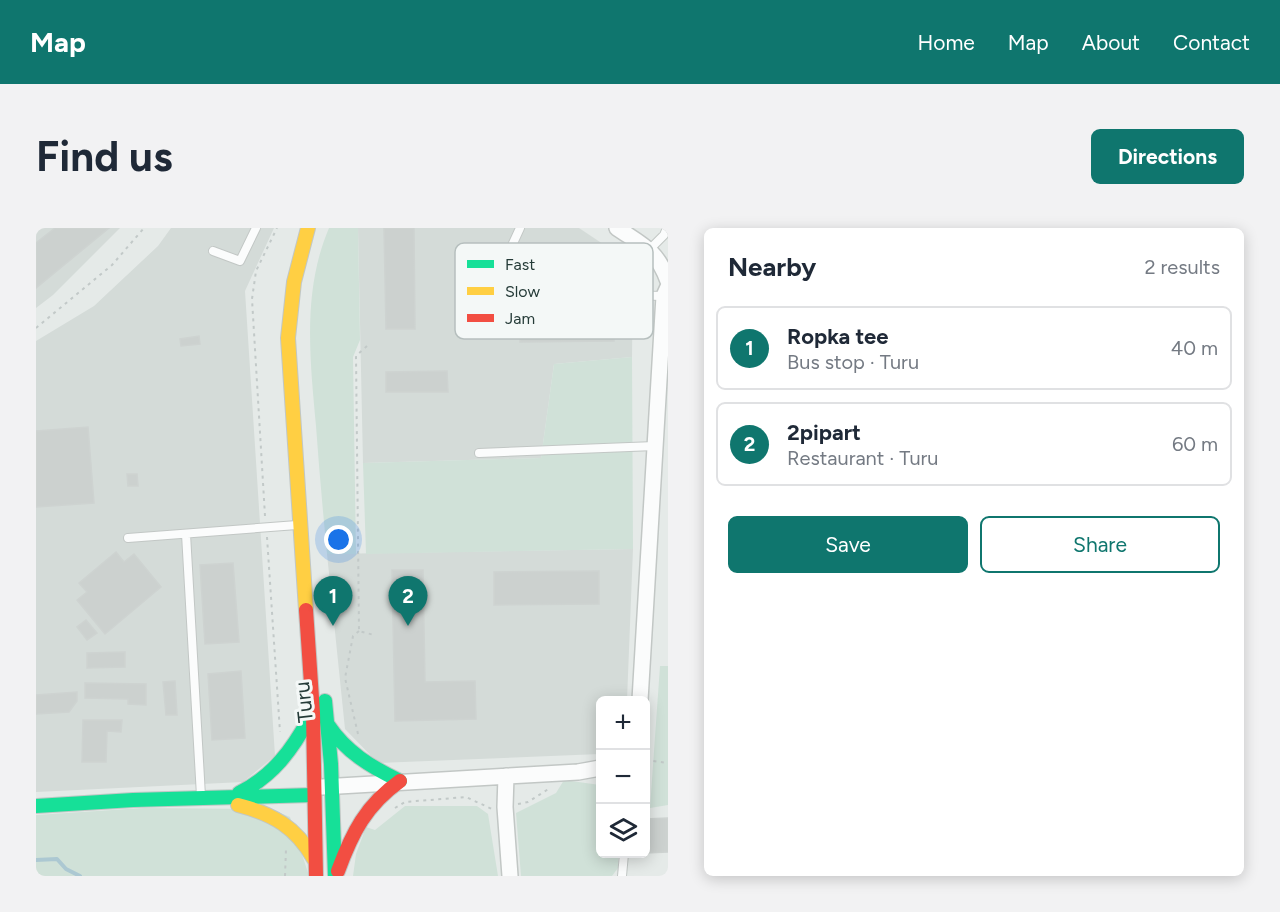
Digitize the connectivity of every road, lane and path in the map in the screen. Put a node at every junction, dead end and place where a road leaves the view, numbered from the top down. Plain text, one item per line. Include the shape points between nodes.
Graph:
1 (144, 228) edge
2 (256, 228) edge
3 (277, 228) edge
4 (308, 228) edge
5 (520, 228) edge
6 (617, 228) edge
7 (667, 228) edge
8 (513, 243) edge
9 (640, 243) edge
10 (653, 247) edge
11 (213, 251) dead end
12 (653, 253) edge
13 (667, 288) edge
14 (36, 328) edge
15 (367, 346) dead end
16 (655, 446) junction
17 (479, 453) dead end
18 (661, 473) edge
19 (300, 525) junction
20 (266, 527) junction
21 (186, 534) junction
22 (128, 538) dead end
23 (359, 632) junction
24 (374, 635) dead end
25 (640, 696) edge
26 (313, 713) junction
27 (328, 725) junction
28 (358, 736) dead end
29 (285, 758) junction
30 (650, 761) edge
31 (668, 763) edge
32 (596, 768) edge
33 (563, 772) junction
34 (506, 776) junction
35 (400, 782) junction
36 (332, 790) junction
37 (313, 792) junction
38 (240, 793) junction
39 (201, 798) junction
40 (36, 806) edge
41 (505, 807) junction
42 (393, 809) dead end
43 (290, 826) junction
44 (624, 858) edge
45 (315, 860) junction
46 (285, 876) edge
47 (316, 876) edge
48 (336, 876) edge
49 (510, 876) edge
50 (622, 876) edge

1 - 14 path via 112,265
2 - 11 lane via 240,261
3 - 20 path via 256,271 252,299
4 - 19 main road, Turu via 290,297 288,338
5 - 8 lane
6 - 9 street
7 - 10 lane
12 - 13 street via 662,262
13 - 16 street
15 - 23 path via 356,356
16 - 17 lane
16 - 18 street
18 - 25 street
19 - 20 lane
19 - 26 main road, Turu
19 - 27 main road, Turu
20 - 21 lane
20 - 29 path via 281,749
21 - 22 lane
21 - 39 lane
23 - 24 path
23 - 28 path via 353,636 345,678
26 - 29 main road
26 - 37 main road, Turu
27 - 35 main road via 338,742 355,758
27 - 36 main road, Turu
29 - 38 main road via 265,780
30 - 31 path
32 - 33 street
33 - 34 street
33 - 41 path via 547,792 528,802
34 - 35 street
34 - 41 street
35 - 36 street
35 - 48 main road via 377,796 360,820
36 - 37 street
36 - 48 main road, Turu
37 - 38 main road
37 - 39 main road
37 - 45 main road, Turu
38 - 39 main road
39 - 40 main road
39 - 43 main road via 259,810
41 - 42 path via 490,809 466,797 405,802
41 - 49 street
43 - 45 main road via 303,838
43 - 46 path
44 - 50 lane
45 - 47 main road, Turu

